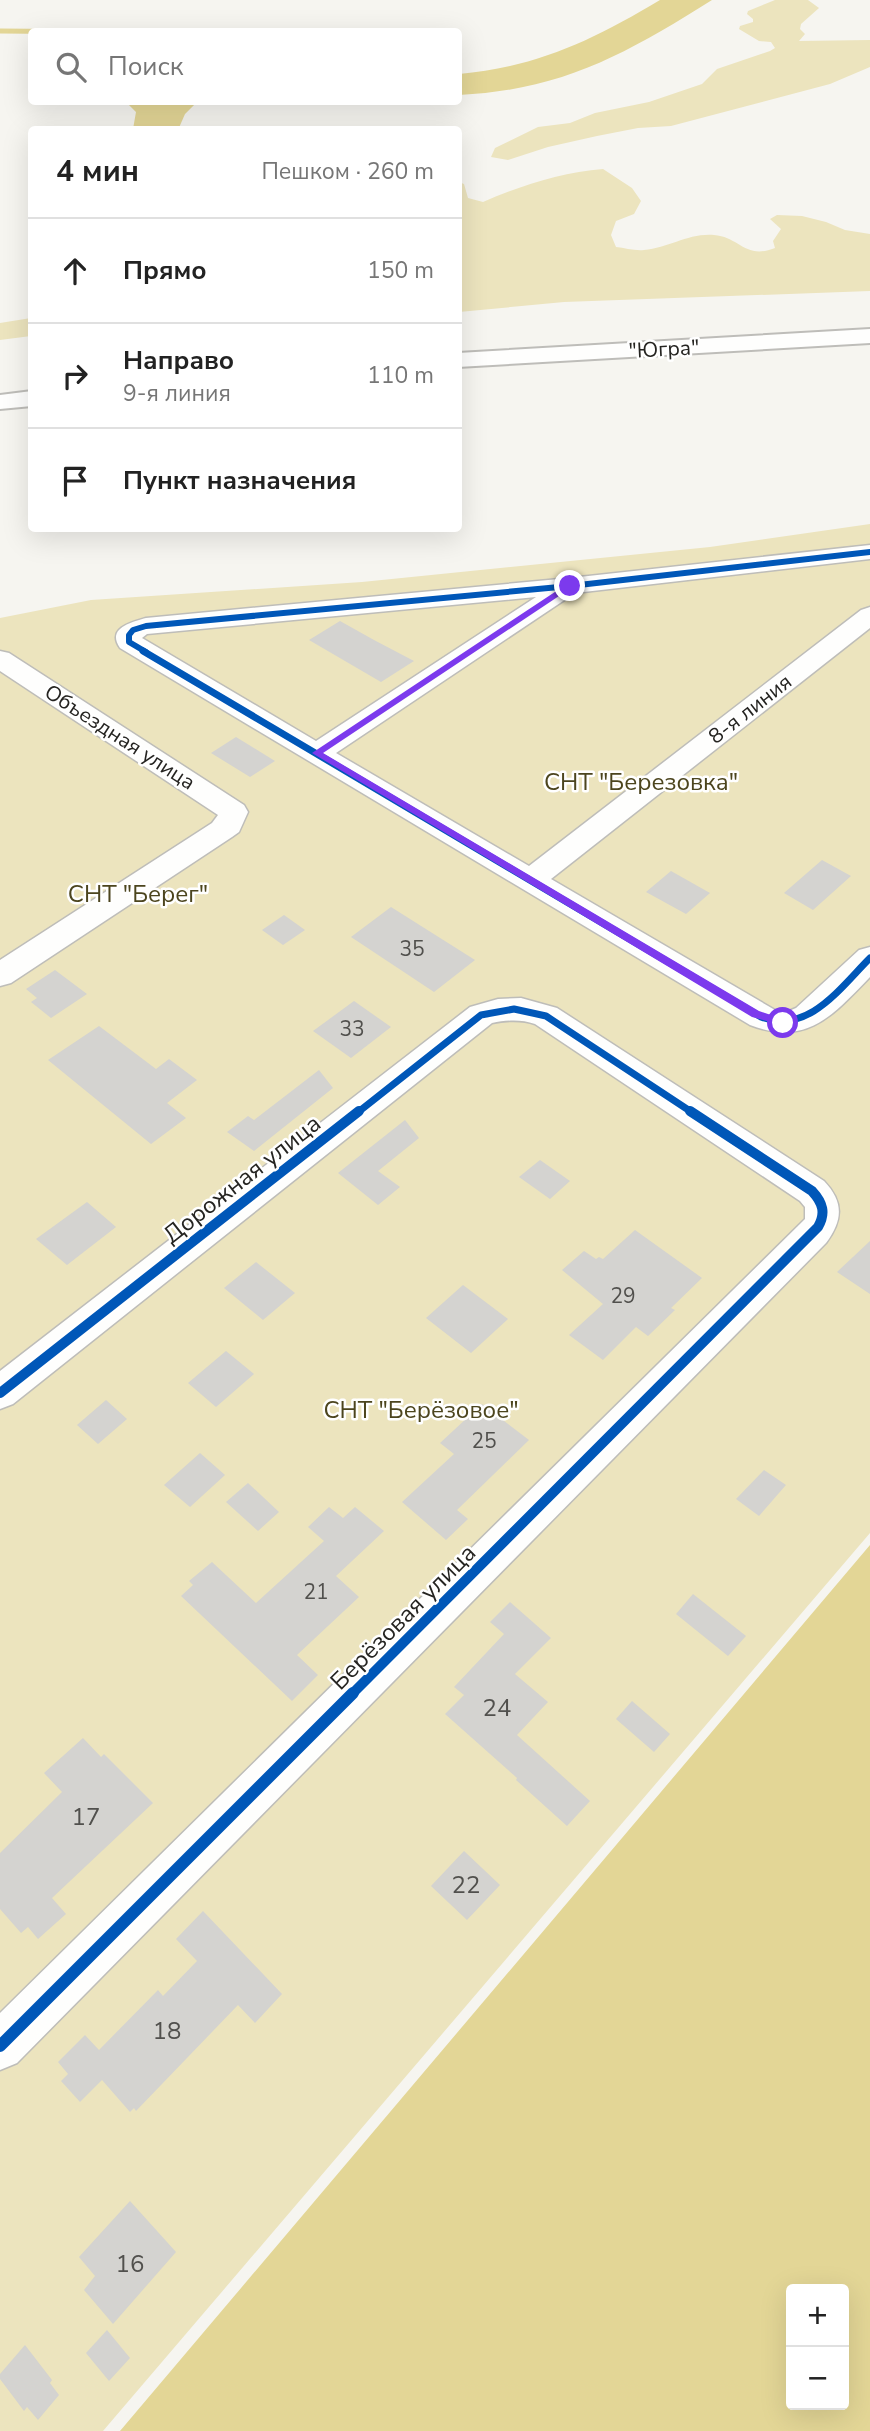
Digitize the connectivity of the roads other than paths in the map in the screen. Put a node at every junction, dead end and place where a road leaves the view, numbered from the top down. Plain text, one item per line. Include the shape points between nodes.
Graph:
1 (870, 336) edge
2 (462, 360) edge
3 (28, 398) edge
4 (0, 402) edge
5 (870, 552) edge
6 (570, 586) junction
7 (870, 615) edge
8 (4, 666) edge
9 (316, 753) junction
10 (530, 880) junction
11 (870, 958) edge
12 (0, 975) edge
13 (514, 1007) joint
14 (0, 1393) edge
15 (0, 2046) edge

1 - 2 highway, "Югра"
3 - 4 highway
5 - 6 street
6 - 9 street
6 - 9 street via 146,626 130,633 129,642
7 - 10 street, 8-я линия
8 - 12 street, Объездная улица via 234,812 222,830
9 - 10 street
10 - 11 street via 761,1017 783,1023 810,1014
13 - 14 street, Дорожная улица via 481,1015
13 - 15 street, Берёзовая улица via 532,1010 569,1031 812,1191 825,1210 822,1223

